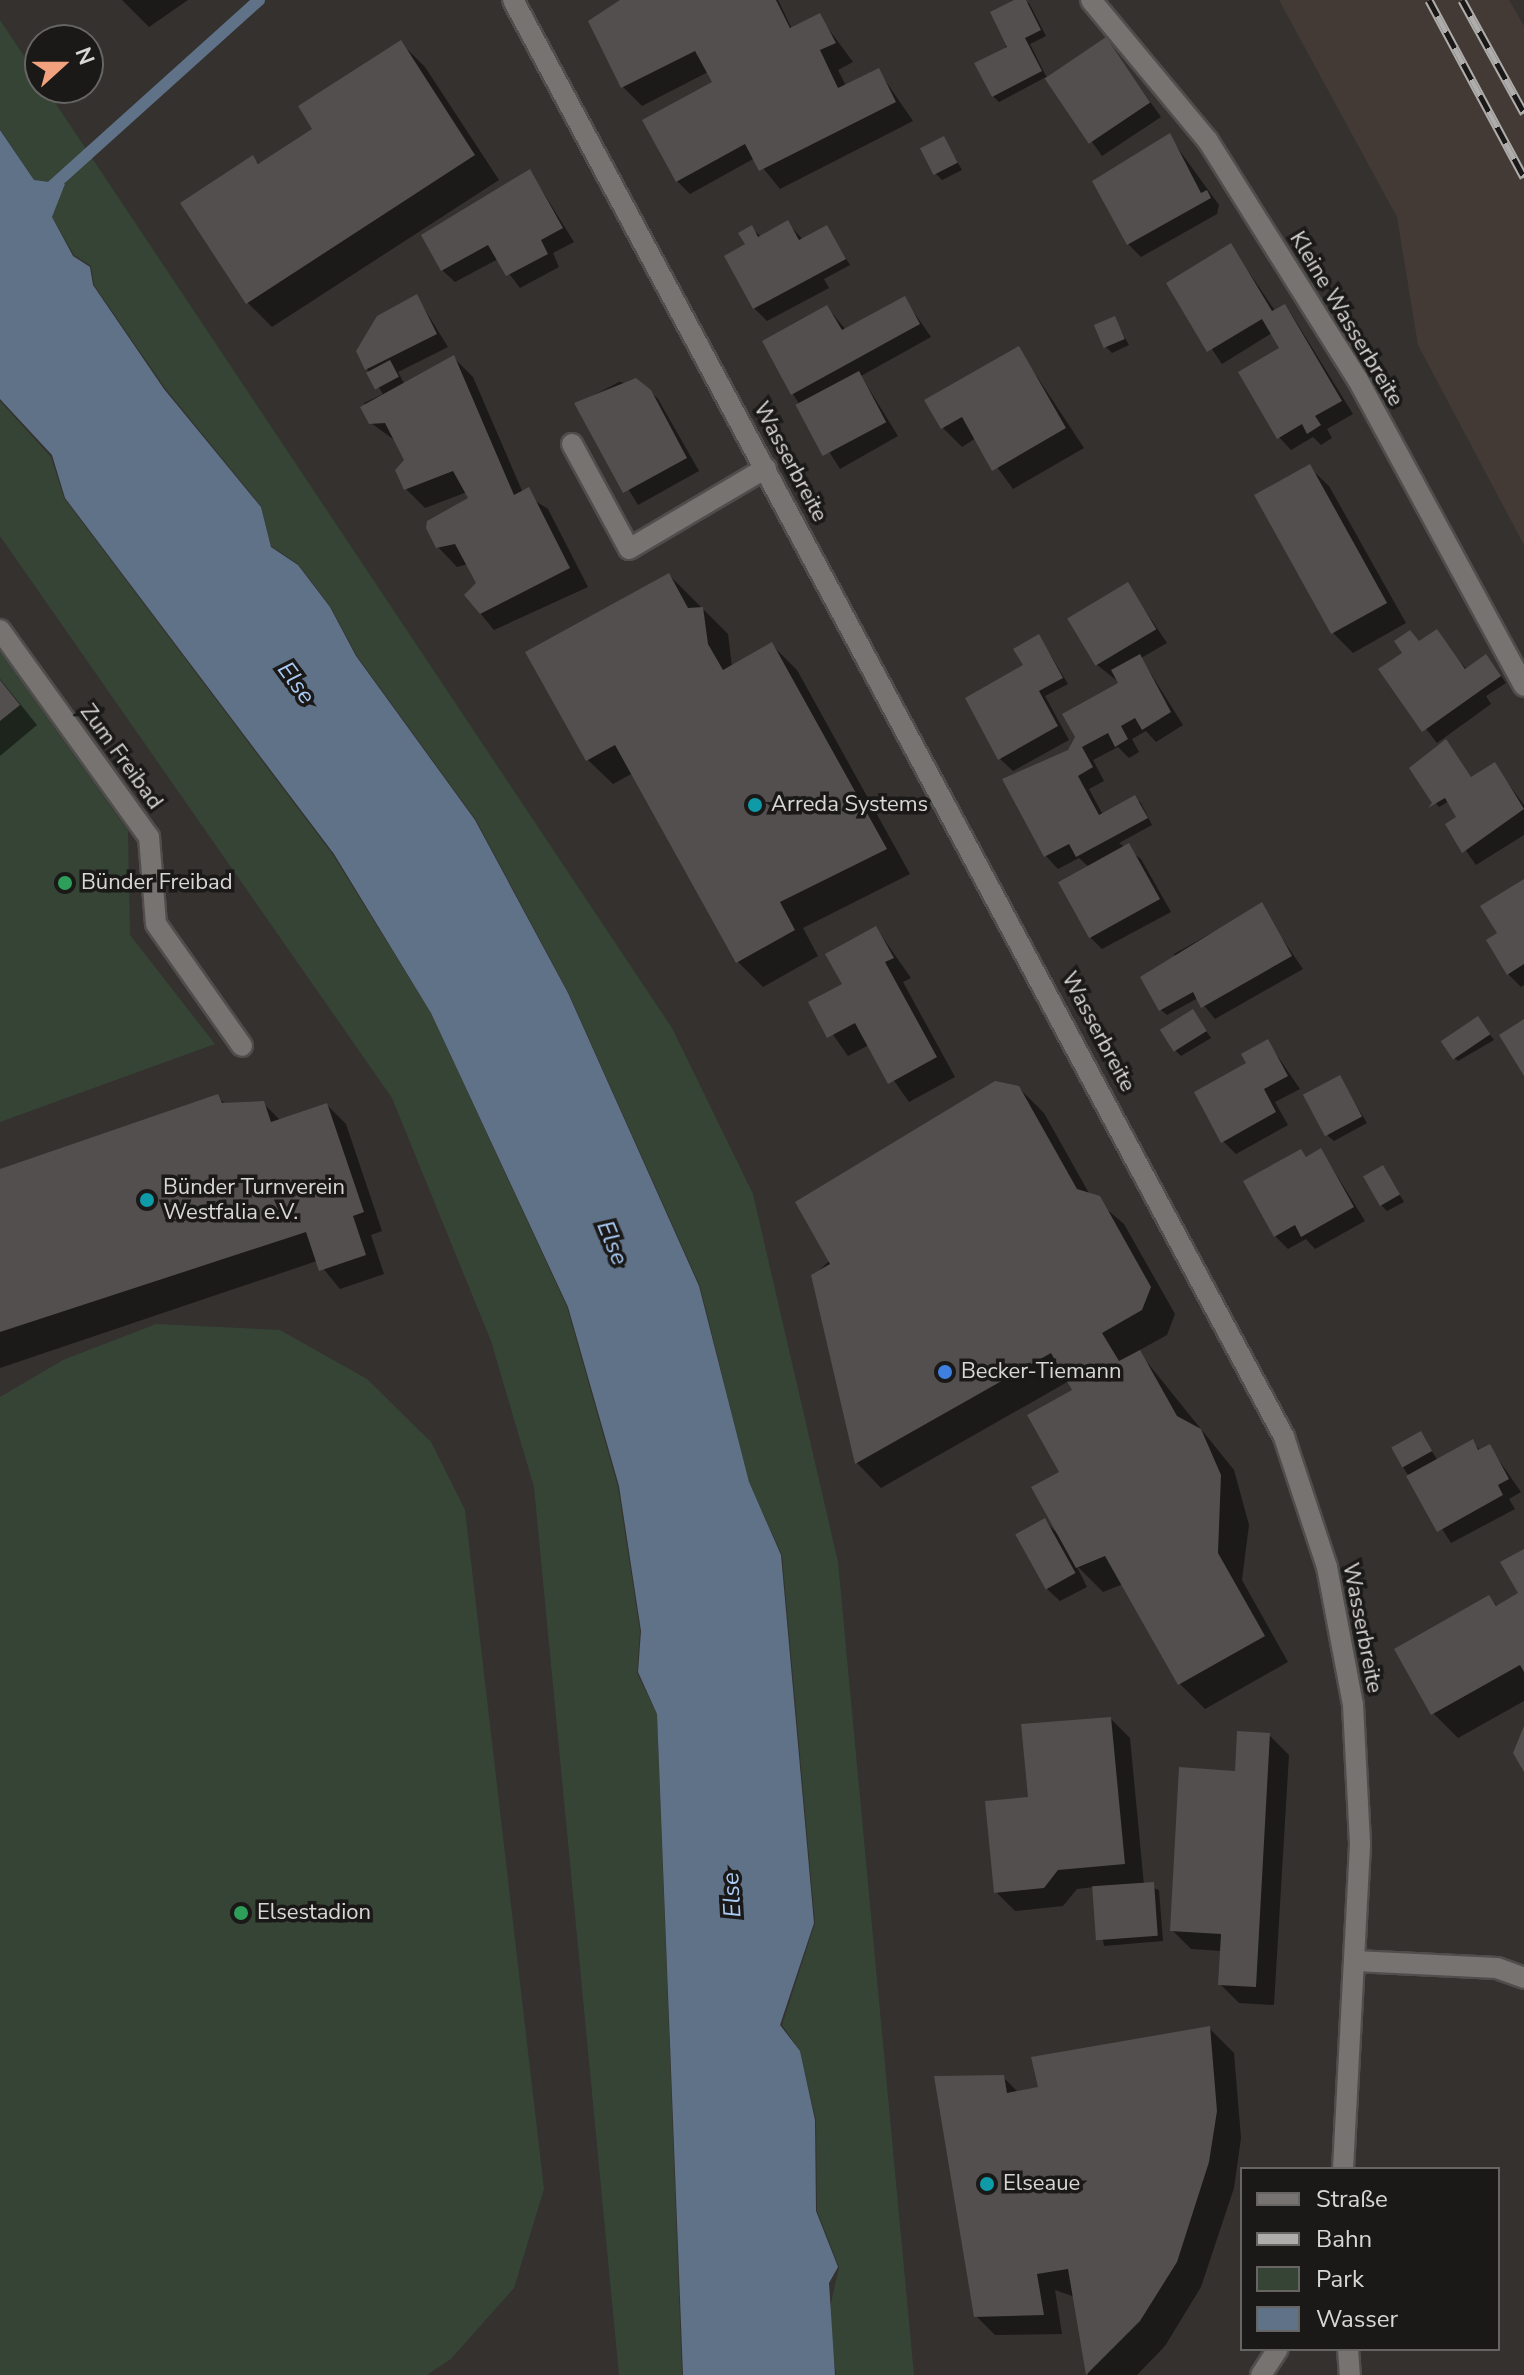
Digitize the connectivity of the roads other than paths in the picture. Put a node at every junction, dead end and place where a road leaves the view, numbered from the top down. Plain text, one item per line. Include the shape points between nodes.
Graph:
1 (513, 0) edge
2 (1091, 0) edge
3 (572, 444) dead end
4 (766, 468) junction
5 (0, 630) edge
6 (1524, 686) edge
7 (242, 1046) dead end
8 (1355, 1961) junction
9 (1524, 1978) edge
10 (1343, 2167) edge
11 (1277, 2351) edge
12 (1348, 2351) edge
13 (1261, 2375) edge
14 (1350, 2375) edge

1 - 4 main road, Wasserbreite
2 - 6 main road, Kleine Wasserbreite via 1208,141 1358,380
3 - 4 main road via 629,549
4 - 8 main road, Wasserbreite via 1284,1437 1327,1567 1353,1705 1360,1845
5 - 7 main road, Zum Freibad via 149,837 156,924
8 - 9 main road via 1497,1968
8 - 10 main road, Wasserbreite
11 - 13 main road
12 - 14 main road

